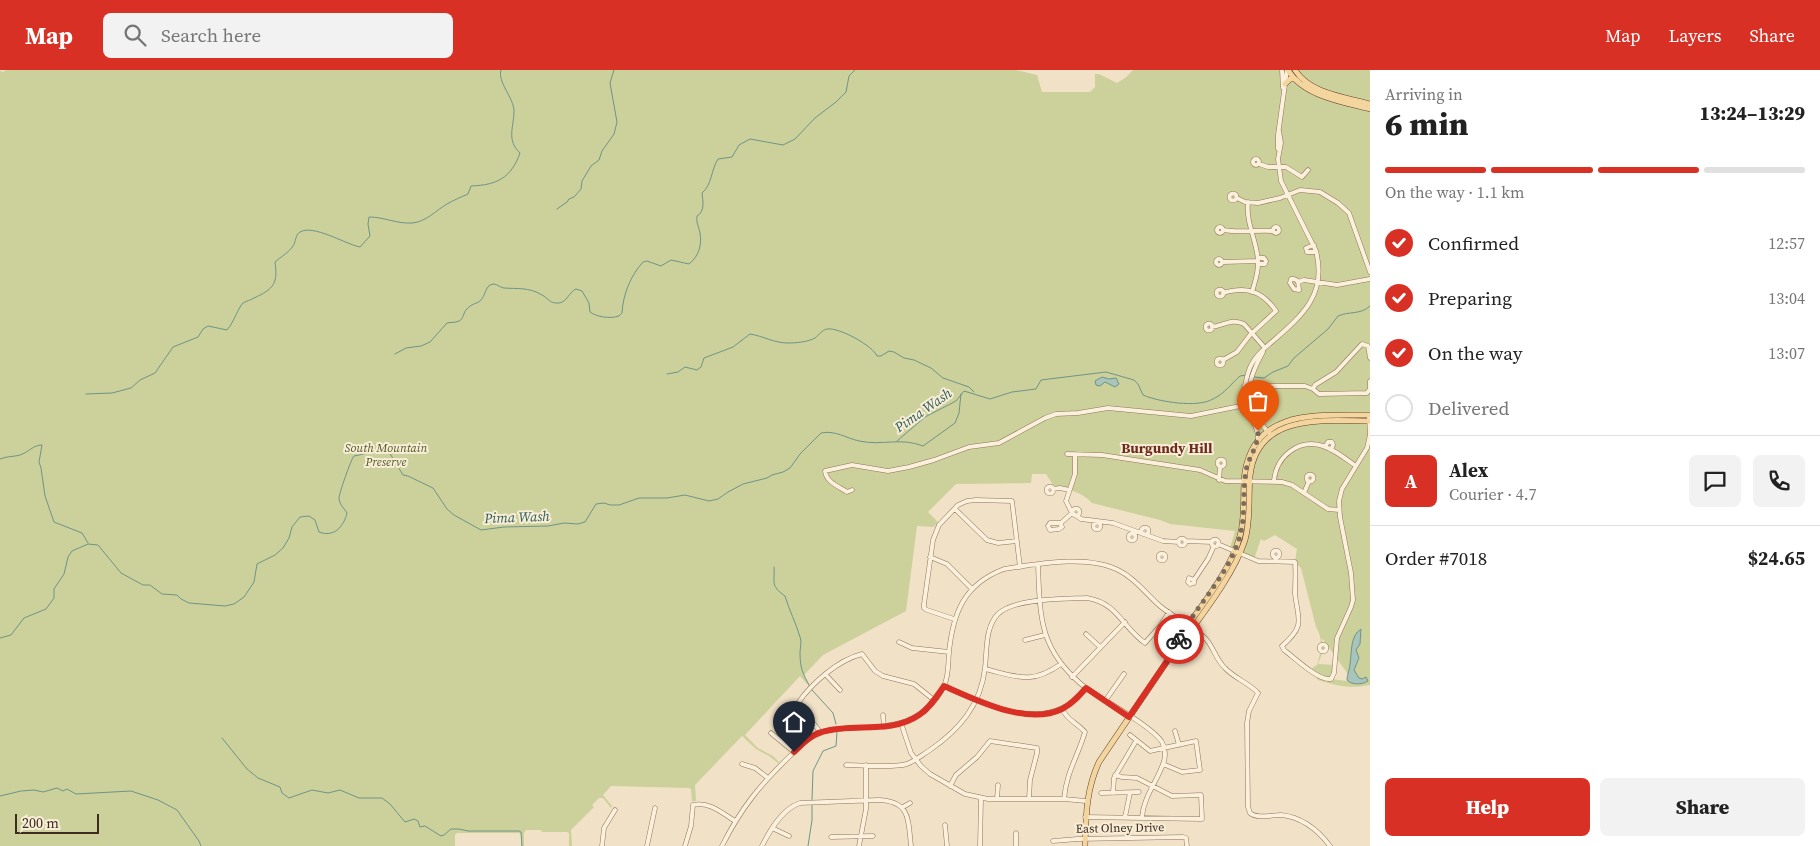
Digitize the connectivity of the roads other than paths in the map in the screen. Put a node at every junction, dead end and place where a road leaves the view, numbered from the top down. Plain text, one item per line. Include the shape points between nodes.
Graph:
1 (1282, 70) edge
2 (1287, 70) edge
3 (1295, 70) edge
4 (1295, 79) junction
5 (1285, 84) junction
6 (1283, 96) junction
7 (1368, 106) edge
8 (1259, 164) dead end
9 (1278, 168) junction
10 (1308, 170) dead end
11 (1288, 195) junction
12 (1237, 198) dead end
13 (1248, 202) junction
14 (1223, 230) dead end
15 (1250, 231) junction
16 (1273, 231) dead end
17 (1314, 245) junction
18 (1316, 252) junction
19 (1258, 261) junction
20 (1223, 262) dead end
21 (1370, 272) edge
22 (1370, 279) edge
23 (1298, 282) dead end
24 (1318, 282) junction
25 (1252, 292) junction
26 (1223, 293) dead end
27 (1212, 327) dead end
28 (1252, 333) junction
29 (1265, 348) junction
30 (1370, 358) edge
31 (1223, 360) dead end
32 (1370, 381) edge
33 (1246, 387) junction
34 (1313, 389) junction
35 (1248, 404) junction
36 (1248, 412) junction
37 (1370, 418) edge
38 (1268, 435) junction
39 (1258, 442) junction
40 (1325, 448) junction
41 (1331, 450) junction
42 (1067, 454) dead end
43 (1075, 454) junction
44 (1356, 466) junction
45 (1220, 467) dead end
46 (1220, 480) junction
47 (1247, 481) junction
48 (1274, 481) junction
49 (1309, 481) dead end
50 (1219, 487) dead end
51 (1053, 489) dead end
52 (852, 490) dead end
53 (1069, 490) junction
54 (1304, 494) junction
55 (955, 508) junction
56 (1340, 510) junction
57 (1073, 514) junction
58 (1061, 524) dead end
59 (1017, 541) junction
60 (1168, 542) junction
61 (1215, 544) junction
62 (1238, 551) junction
63 (1164, 554) dead end
64 (930, 557) junction
65 (1038, 565) junction
66 (1020, 567) junction
67 (1194, 580) dead end
68 (972, 589) junction
69 (1040, 601) junction
70 (1169, 612) junction
71 (954, 619) junction
72 (1125, 622) junction
73 (1190, 627) junction
74 (1045, 634) junction
75 (1086, 634) dead end
76 (1025, 640) dead end
77 (899, 642) dead end
78 (1100, 647) junction
79 (1327, 649) dead end
80 (1336, 649) junction
81 (949, 652) junction
82 (1061, 664) junction
83 (985, 669) junction
84 (1124, 674) dead end
85 (826, 675) junction
86 (1072, 677) junction
87 (944, 686) junction
88 (1086, 688) junction
89 (840, 690) dead end
90 (934, 700) junction
91 (976, 700) junction
92 (1105, 701) junction
93 (1062, 709) junction
94 (883, 715) dead end
95 (1129, 717) junction
96 (901, 723) junction
97 (884, 727) junction
98 (1175, 731) dead end
99 (820, 732) junction
100 (771, 733) dead end
101 (1130, 736) dead end
102 (1136, 741) junction
103 (1179, 745) junction
104 (1164, 749) junction
105 (794, 752) junction
106 (916, 760) junction
107 (742, 764) dead end
108 (1163, 764) junction
109 (846, 765) dead end
110 (866, 765) junction
111 (1115, 775) junction
112 (768, 778) junction
113 (998, 785) dead end
114 (1152, 785) junction
115 (950, 786) junction
116 (1130, 792) junction
117 (1139, 792) dead end
118 (1101, 793) dead end
119 (1113, 793) junction
120 (1029, 798) junction
121 (981, 799) junction
122 (997, 799) junction
123 (1064, 799) junction
124 (866, 800) junction
125 (1086, 802) junction
126 (910, 803) dead end
127 (903, 807) junction
128 (655, 808) dead end
129 (616, 810) dead end
130 (1085, 817) junction
131 (1125, 817) junction
132 (1142, 817) junction
133 (735, 821) junction
134 (945, 825) dead end
135 (772, 828) junction
136 (1016, 834) dead end
137 (789, 836) dead end
138 (861, 836) junction
139 (873, 836) dead end
140 (831, 837) dead end
141 (1085, 838) junction
142 (1053, 841) dead end
143 (602, 846) edge
144 (647, 846) edge
145 (685, 846) edge
146 (722, 846) edge
147 (762, 846) edge
148 (859, 846) edge
149 (911, 846) edge
150 (946, 846) edge
151 (980, 846) edge
152 (1016, 846) edge
153 (1085, 846) edge
154 (1187, 846) edge
155 (1330, 846) edge

1 - 6 street
2 - 4 main road
2 - 5 street
3 - 7 main road via 1304,81 1317,88
4 - 5 main road
4 - 7 main road via 1314,92
5 - 6 street
6 - 9 street
8 - 9 street
9 - 10 street via 1286,167 1302,176
9 - 11 street
11 - 13 street via 1272,201
11 - 17 street
11 - 21 street via 1305,189 1320,192 1349,213
12 - 13 street
13 - 15 street
14 - 15 street
15 - 16 street
15 - 19 street
17 - 18 street
17 - 18 street via 1306,248 1306,252
18 - 24 street
19 - 20 street
19 - 25 street
22 - 24 street via 1337,285
23 - 24 street
24 - 29 street via 1306,310
25 - 26 street via 1239,289
25 - 28 street via 1262,296 1276,311
27 - 28 street via 1237,321
28 - 29 street
28 - 31 street via 1237,352
29 - 33 street via 1255,357
30 - 34 street via 1367,344 1362,344 1336,372
32 - 34 street via 1369,392 1319,394
33 - 34 street via 1306,386
33 - 35 street
35 - 36 street
35 - 38 street
35 - 52 street via 1191,416 1108,408 1056,414 1003,441 969,447 909,468 888,471 852,464 825,471 830,481 847,492
36 - 38 street
36 - 39 street via 1258,431
37 - 38 main road via 1303,416 1285,421
37 - 44 street via 1369,442
38 - 39 main road
38 - 47 main road
39 - 47 main road via 1249,459
40 - 41 street
40 - 41 street via 1328,442 1332,442
40 - 48 street via 1307,444 1289,451 1278,464
41 - 44 street
42 - 43 street
43 - 46 street via 1200,470
43 - 53 street via 1075,474
44 - 56 street via 1342,489
45 - 46 street
46 - 47 street
46 - 50 street
47 - 48 street
47 - 62 main road via 1247,513
48 - 54 street via 1287,483
49 - 54 street
51 - 53 street
53 - 57 street via 1066,501
54 - 56 street via 1328,510
55 - 59 street via 987,540 998,543
55 - 59 street via 971,500 1012,501
55 - 64 street via 935,531
56 - 80 street via 1353,600 1338,635
57 - 58 street
57 - 60 street via 1081,519 1113,522
59 - 66 street
60 - 61 street via 1179,542 1181,538
60 - 63 street
61 - 62 street
61 - 67 street
62 - 73 main road
62 - 80 street via 1258,561 1295,562 1295,594 1300,622 1282,646 1284,650 1309,670 1330,680 1334,673
64 - 68 street via 947,564
64 - 71 street via 924,608
65 - 66 street
65 - 69 street
65 - 70 street via 1088,563 1113,568 1136,582
66 - 68 street via 994,573
68 - 71 street
69 - 72 street via 1093,599 1107,604
69 - 74 street
69 - 83 street via 1020,603 998,614 990,629
70 - 72 street via 1145,643
70 - 73 street
71 - 81 street
72 - 78 street
73 - 95 main road via 1179,637 1176,648
73 - 155 street via 1209,643 1225,669 1258,693 1247,723 1250,813 1255,816 1286,816 1302,821
74 - 76 street
74 - 82 street
75 - 78 street
77 - 81 street via 912,648
78 - 86 street
79 - 80 street
81 - 87 street
82 - 83 street via 1035,678 1020,678
82 - 86 street
83 - 91 street
84 - 92 street
85 - 89 street
85 - 90 street via 836,666 862,654 879,674 914,684
85 - 99 street via 798,703
86 - 88 street
87 - 90 street
87 - 91 street
88 - 92 street
88 - 93 street
90 - 96 street via 918,716
91 - 93 street via 1030,714
91 - 106 street via 966,719 946,739
92 - 95 street
93 - 123 street via 1066,717 1085,732 1069,769
94 - 97 street
95 - 104 street via 1160,740
95 - 125 main road via 1100,762
96 - 97 street
96 - 106 street
97 - 99 street
98 - 103 street
99 - 105 street
100 - 105 street
101 - 102 street
102 - 104 street via 1150,751
102 - 111 street
103 - 104 street
103 - 108 street via 1196,741 1200,770 1182,772
104 - 108 street
105 - 112 street
106 - 110 street via 905,764
106 - 115 street via 930,774
107 - 112 street via 755,768
108 - 114 street
109 - 110 street
110 - 124 street
111 - 114 street via 1137,778
111 - 119 street
112 - 133 street
113 - 122 street
114 - 132 street
114 - 132 street via 1172,796 1202,795 1202,820
115 - 120 street via 956,775 990,741 1037,748
115 - 121 street
116 - 117 street
116 - 119 street
116 - 131 street
118 - 119 street
120 - 122 street
120 - 123 street
121 - 122 street
121 - 151 street
123 - 125 street
124 - 127 street via 890,800
124 - 135 street via 792,805
124 - 138 street
125 - 130 main road
126 - 127 street
127 - 149 street via 909,821
128 - 144 street
129 - 143 street via 604,828
130 - 131 street
130 - 141 main road
131 - 132 street
133 - 145 street via 711,806 693,805 692,826
133 - 146 street
134 - 150 street
135 - 137 street
135 - 147 street
136 - 152 street
138 - 139 street
138 - 140 street
138 - 148 street
141 - 142 street, East Olney Drive
141 - 153 main road
141 - 154 street, East Olney Drive via 1186,838

